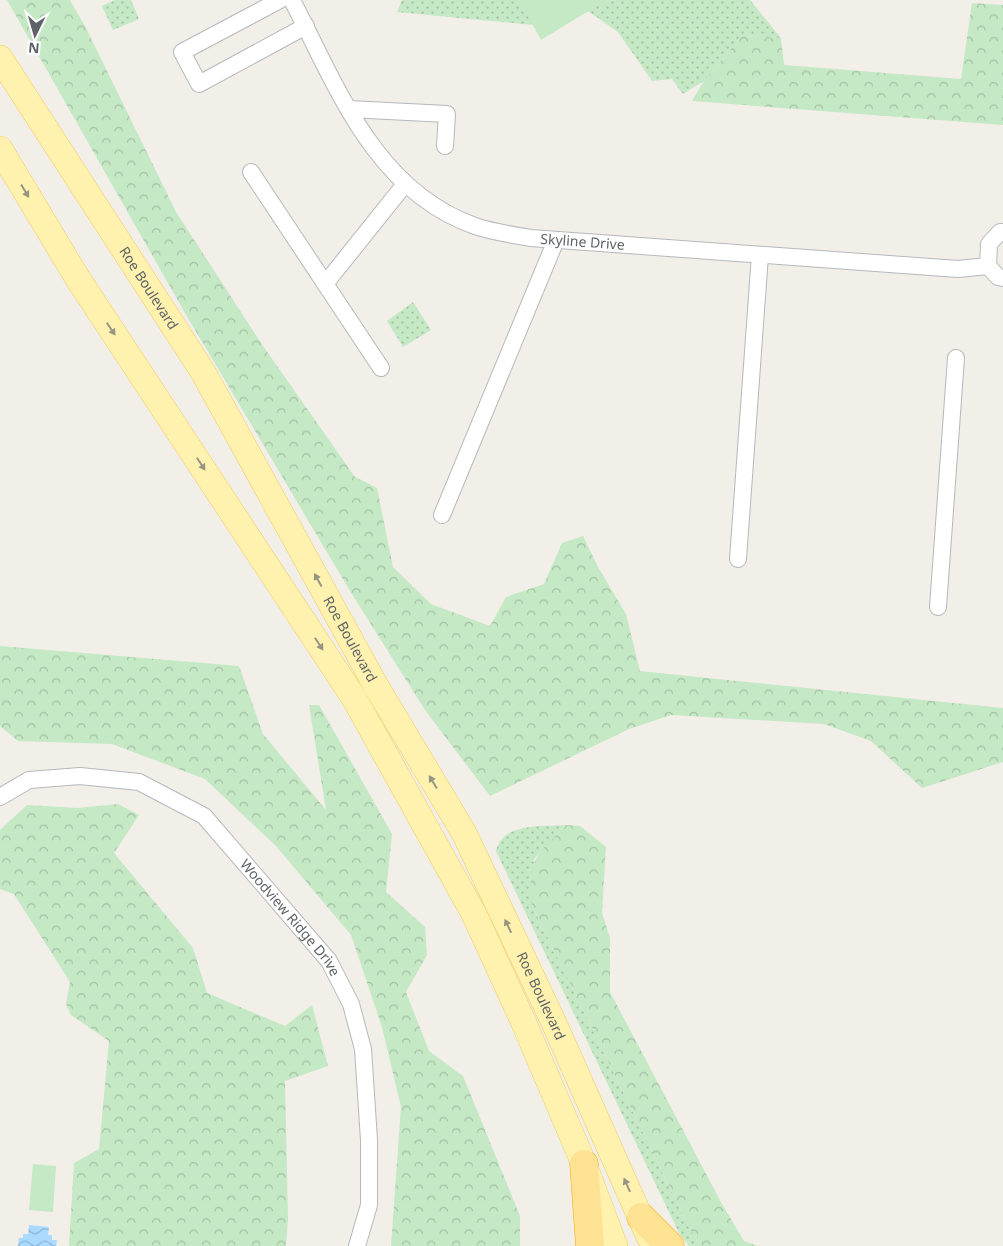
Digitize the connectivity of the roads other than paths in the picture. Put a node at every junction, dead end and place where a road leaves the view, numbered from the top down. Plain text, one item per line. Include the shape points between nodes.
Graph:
1 (280, 0) edge
2 (292, 0) edge
3 (306, 26) junction
4 (0, 58) edge
5 (348, 108) junction
6 (445, 146) dead end
7 (0, 149) edge
8 (252, 172) dead end
9 (404, 184) junction
10 (1003, 232) edge
11 (556, 240) junction
12 (760, 255) junction
13 (988, 266) junction
14 (1003, 278) edge
15 (325, 284) junction
16 (956, 358) dead end
17 (381, 368) dead end
18 (442, 515) dead end
19 (738, 559) dead end
20 (938, 607) dead end
21 (0, 797) edge
22 (584, 1164) junction
23 (641, 1217) junction
24 (357, 1246) edge
25 (590, 1246) edge
26 (615, 1246) edge
27 (652, 1246) edge
28 (670, 1246) edge

1 - 3 street via 182,52 199,84
2 - 3 street, Skyline Drive
3 - 5 street, Skyline Drive
23 -> 4 main road, Roe Boulevard via 464,833 376,686 203,372
5 - 6 street via 447,114
5 - 9 street, Skyline Drive via 376,154
7 -> 22 main road, Roe Boulevard via 78,279 354,698 474,914
8 - 15 street
9 - 11 street, Skyline Drive via 429,204 474,226 496,233
9 - 15 street
10 - 13 street via 989,244
11 - 12 street, Skyline Drive
11 - 18 street
12 - 13 street, Skyline Drive via 958,270
12 - 19 street
13 - 14 street
15 - 17 street
16 - 20 street
21 - 24 street, Woodview Ridge Drive via 29,780 80,776 139,782 204,816 329,961 350,1004 363,1049 369,1205
22 - 25 highway
22 - 26 main road, Roe Boulevard
23 - 27 main road, Roe Boulevard
23 - 28 highway

